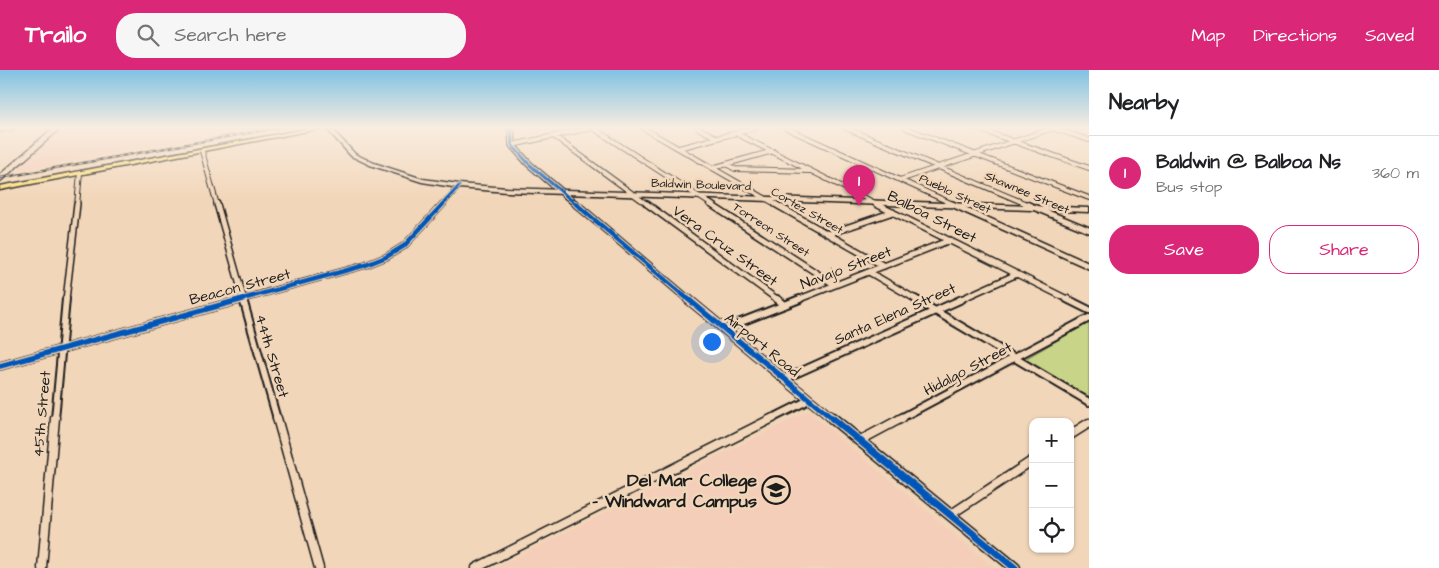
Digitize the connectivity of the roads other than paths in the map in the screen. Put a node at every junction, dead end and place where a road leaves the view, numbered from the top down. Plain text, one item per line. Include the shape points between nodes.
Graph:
1 (31, 151) edge
2 (201, 151) edge
3 (202, 151) edge
4 (350, 151) edge
5 (517, 151) edge
6 (574, 151) edge
7 (629, 151) edge
8 (684, 151) edge
9 (773, 151) joint
10 (837, 151) edge
11 (902, 151) edge
12 (969, 151) edge
13 (985, 151) edge
14 (1041, 151) edge
15 (976, 154) junction
16 (726, 164) junction
17 (937, 166) junction
18 (712, 168) junction
19 (1089, 168) edge
20 (811, 171) junction
21 (80, 173) junction
22 (0, 178) edge
23 (900, 180) junction
24 (459, 186) junction
25 (0, 188) edge
26 (561, 191) junction
27 (631, 194) junction
28 (700, 196) junction
29 (1089, 198) edge
30 (767, 199) junction
31 (876, 203) junction
32 (956, 206) junction
33 (1036, 208) junction
34 (1089, 210) edge
35 (893, 212) junction
36 (1089, 230) edge
37 (828, 234) junction
38 (950, 240) junction
39 (884, 266) junction
40 (1089, 266) edge
41 (869, 272) junction
42 (1017, 274) junction
43 (836, 285) junction
44 (243, 299) junction
45 (785, 305) junction
46 (1089, 310) edge
47 (936, 311) junction
48 (1089, 318) edge
49 (723, 329) junction
50 (62, 348) junction
51 (1014, 358) junction
52 (0, 366) edge
53 (784, 379) junction
54 (809, 400) junction
55 (1089, 402) edge
56 (1089, 423) edge
57 (1074, 432) edge
58 (859, 441) junction
59 (1029, 463) edge
60 (950, 515) junction
61 (42, 568) edge
62 (319, 568) edge
63 (476, 568) edge
64 (1015, 568) edge

1 - 22 street
2 - 21 main road
3 - 44 street, 44th Street
4 - 24 main road, Baldwin Boulevard via 372,164 422,180
5 - 26 street, Airport Road
6 - 27 street, Vera Cruz Street
7 - 28 street, Torreon Street
8 - 18 street, Cortez Street
9 - 16 street
9 - 20 street, Balboa Street
10 - 23 street, Pueblo Street
11 - 17 street, Shawnee Street
12 - 15 street
13 - 15 street
14 - 19 street
15 - 17 street
15 - 29 street
16 - 18 street
16 - 20 street via 735,169
17 - 23 street
17 - 33 street, Shawnee Street
18 - 30 street, Cortez Street
20 - 31 street, Balboa Street
21 - 25 main road
21 - 50 street, 45th Street
23 - 32 street, Pueblo Street
24 - 26 main road, Baldwin Boulevard
24 - 44 street, Beacon Street via 404,246 386,257
26 - 27 main road, Baldwin Boulevard
26 - 49 street, Airport Road
27 - 28 main road, Baldwin Boulevard
27 - 45 street, Vera Cruz Street
28 - 30 main road, Baldwin Boulevard
28 - 43 street, Torreon Street
30 - 31 main road, Baldwin Boulevard
30 - 37 street, Cortez Street
31 - 32 main road, Baldwin Boulevard
31 - 35 street, Balboa Street
32 - 33 main road, Baldwin Boulevard
32 - 40 street, Pueblo Street
33 - 34 main road, Baldwin Boulevard
33 - 36 street, Shawnee Street
35 - 37 street
35 - 38 street, Balboa Street
37 - 39 street, Cortez Street
38 - 39 street, Navajo Street
38 - 42 street, Balboa Street
39 - 41 street, Navajo Street
41 - 43 street, Navajo Street
41 - 47 street
42 - 46 street, Balboa Street
42 - 47 street, Santa Elena Street
43 - 45 street, Navajo Street
44 - 50 street, Beacon Street
44 - 62 street, 44th Street
45 - 49 street, Navajo Street
47 - 51 street
47 - 53 street, Santa Elena Street
48 - 51 street, Hidalgo Street
49 - 53 street, Airport Road
50 - 52 street, Beacon Street
50 - 61 street, 45th Street
51 - 55 street
51 - 58 street, Hidalgo Street
53 - 54 street, Airport Road
54 - 58 street, Airport Road
54 - 63 street
56 - 57 street
58 - 60 street, Airport Road
59 - 60 street
60 - 64 street, Airport Road

